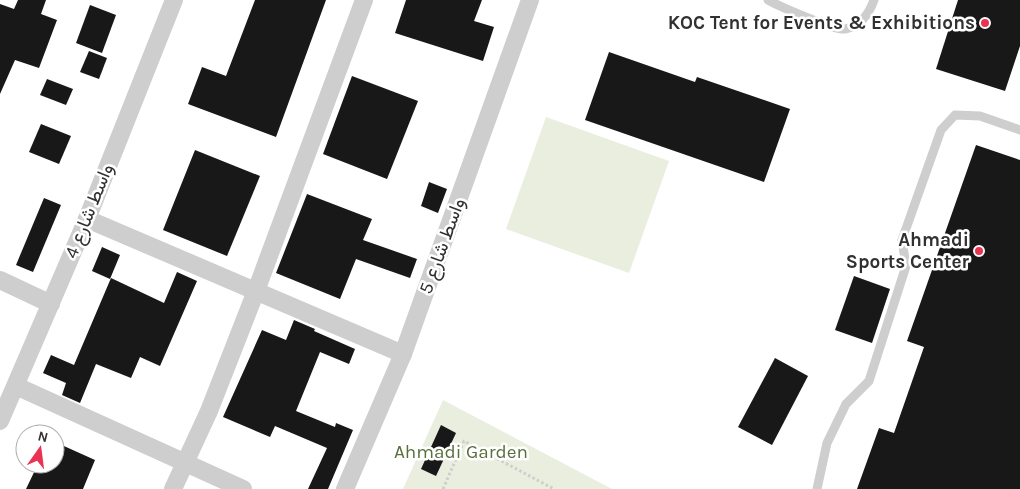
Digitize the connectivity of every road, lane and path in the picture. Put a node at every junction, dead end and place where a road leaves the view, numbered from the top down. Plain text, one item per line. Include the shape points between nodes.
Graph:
1 (174, 0) edge
2 (364, 0) edge
3 (530, 0) edge
4 (768, 0) edge
5 (874, 0) edge
6 (1020, 130) edge
7 (87, 219) junction
8 (0, 280) edge
9 (256, 291) junction
10 (51, 304) junction
11 (402, 354) junction
12 (16, 386) junction
13 (0, 421) edge
14 (185, 463) junction
15 (173, 489) edge
16 (243, 489) edge
17 (345, 489) edge
18 (444, 489) edge
19 (554, 489) edge
20 (817, 489) edge

1 - 7 street, واسط شارع 4
2 - 9 street
3 - 11 street, واسط شارع 5
4 - 5 lane via 781,8 843,30 859,24
6 - 20 lane via 980,116 955,115 941,130 902,240 906,266 869,381 846,404 827,443
7 - 9 street
7 - 10 street, واسط شارع 4
8 - 10 street
9 - 11 street
9 - 14 street
10 - 12 street, واسط شارع 4
11 - 17 street, واسط شارع 5
12 - 13 street, واسط شارع 4
12 - 14 street
14 - 15 street
14 - 16 street
18 - 19 path via 464,441

